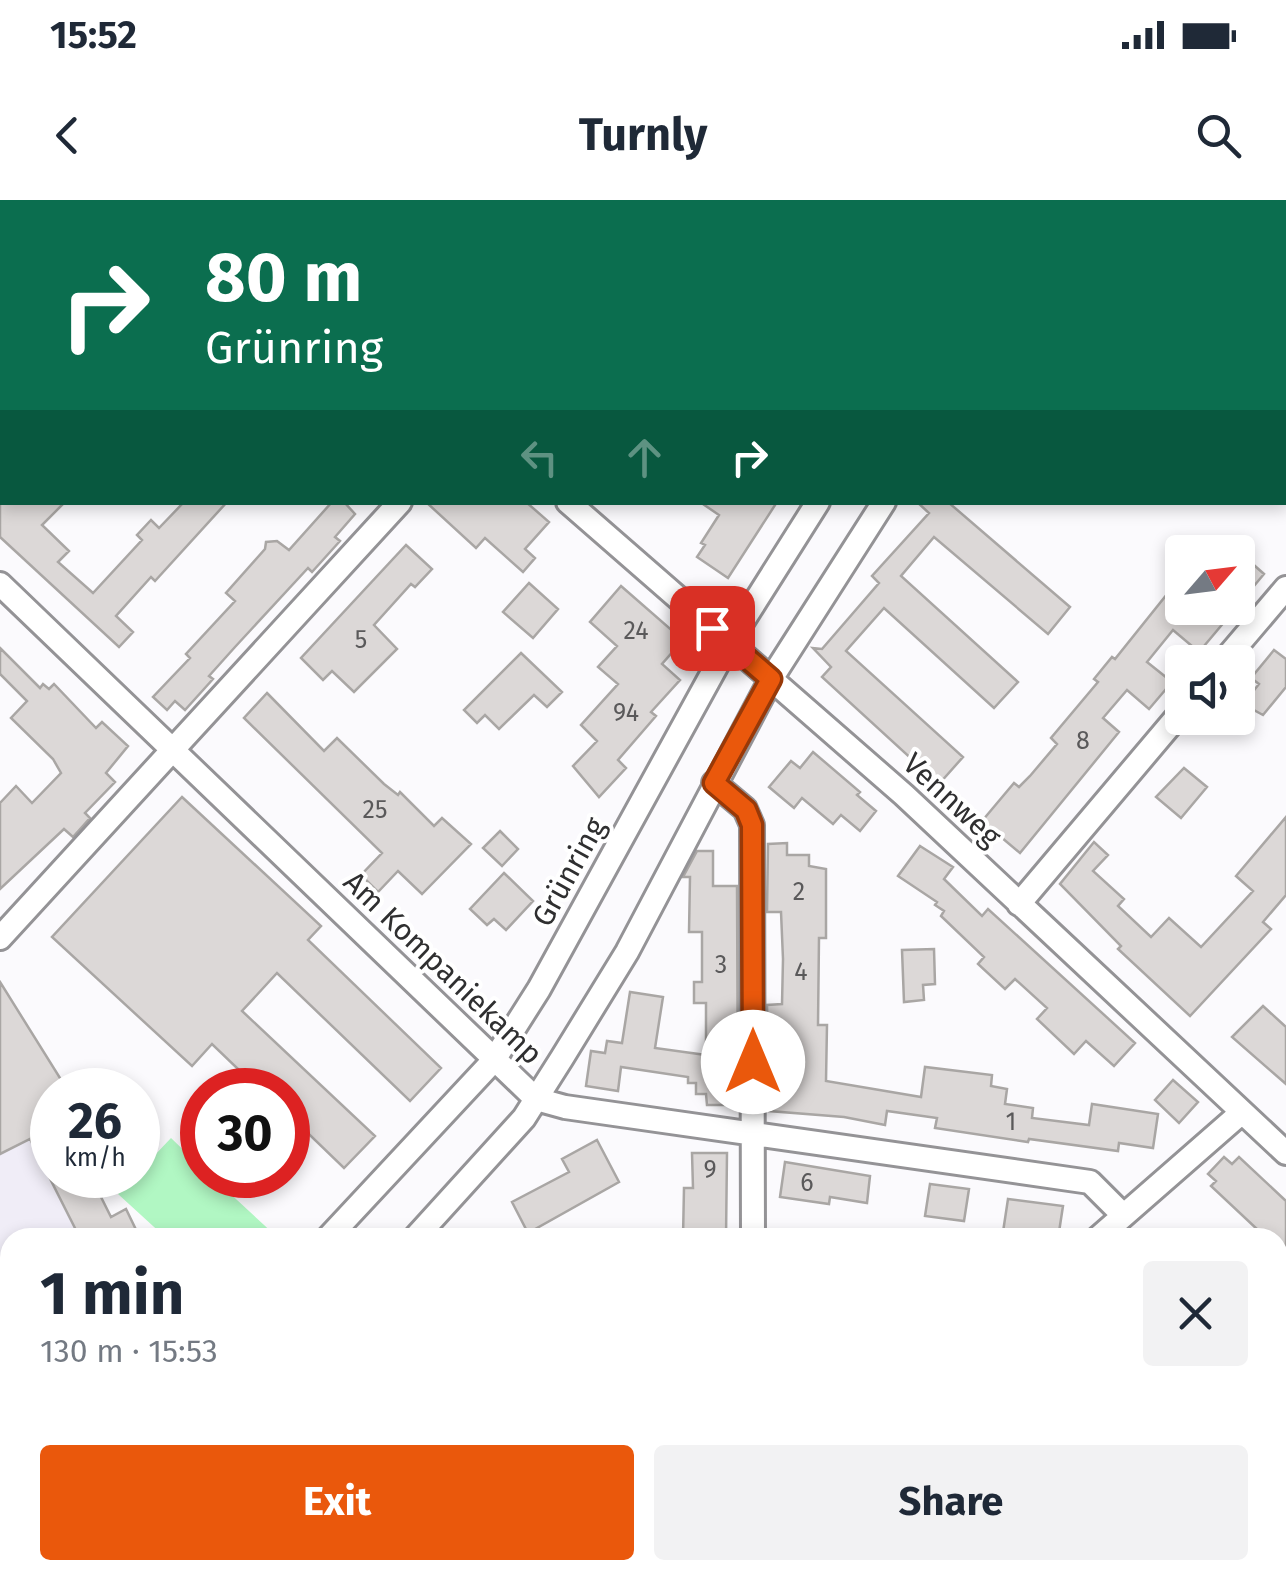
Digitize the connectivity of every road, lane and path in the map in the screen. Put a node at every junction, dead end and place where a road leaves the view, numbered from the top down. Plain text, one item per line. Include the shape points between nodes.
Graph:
1 (397, 505) edge
2 (571, 505) edge
3 (816, 505) edge
4 (882, 505) edge
5 (0, 584) edge
6 (1286, 588) edge
7 (729, 643) junction
8 (1237, 645) edge
9 (771, 679) junction
10 (1165, 731) edge
11 (173, 750) junction
12 (714, 783) junction
13 (1019, 904) junction
14 (0, 938) edge
15 (494, 1060) junction
16 (536, 1100) junction
17 (1242, 1113) junction
18 (753, 1135) junction
19 (1286, 1153) edge
20 (1124, 1216) junction
21 (337, 1228) edge
22 (425, 1228) edge
23 (752, 1228) edge
24 (1110, 1228) edge

1 - 11 street
2 - 7 street, Vennweg
3 - 7 street, Grünring
4 - 9 street
5 - 11 street, Am Kompaniekamp
6 - 8 street
7 - 9 street, Vennweg
7 - 15 street, Grünring
9 - 12 street
9 - 13 street, Vennweg
10 - 13 street
11 - 14 street
11 - 15 street, Am Kompaniekamp
12 - 16 street via 627,952
12 - 18 street via 746,810 752,825
13 - 17 street, Vennweg
15 - 16 street, Am Kompaniekamp
15 - 21 street, Grünring
16 - 18 street, Am Kompaniekamp
16 - 22 street
17 - 19 street, Vennweg
17 - 20 street
18 - 20 street, Am Kompaniekamp via 1090,1182
18 - 23 street
20 - 24 street

